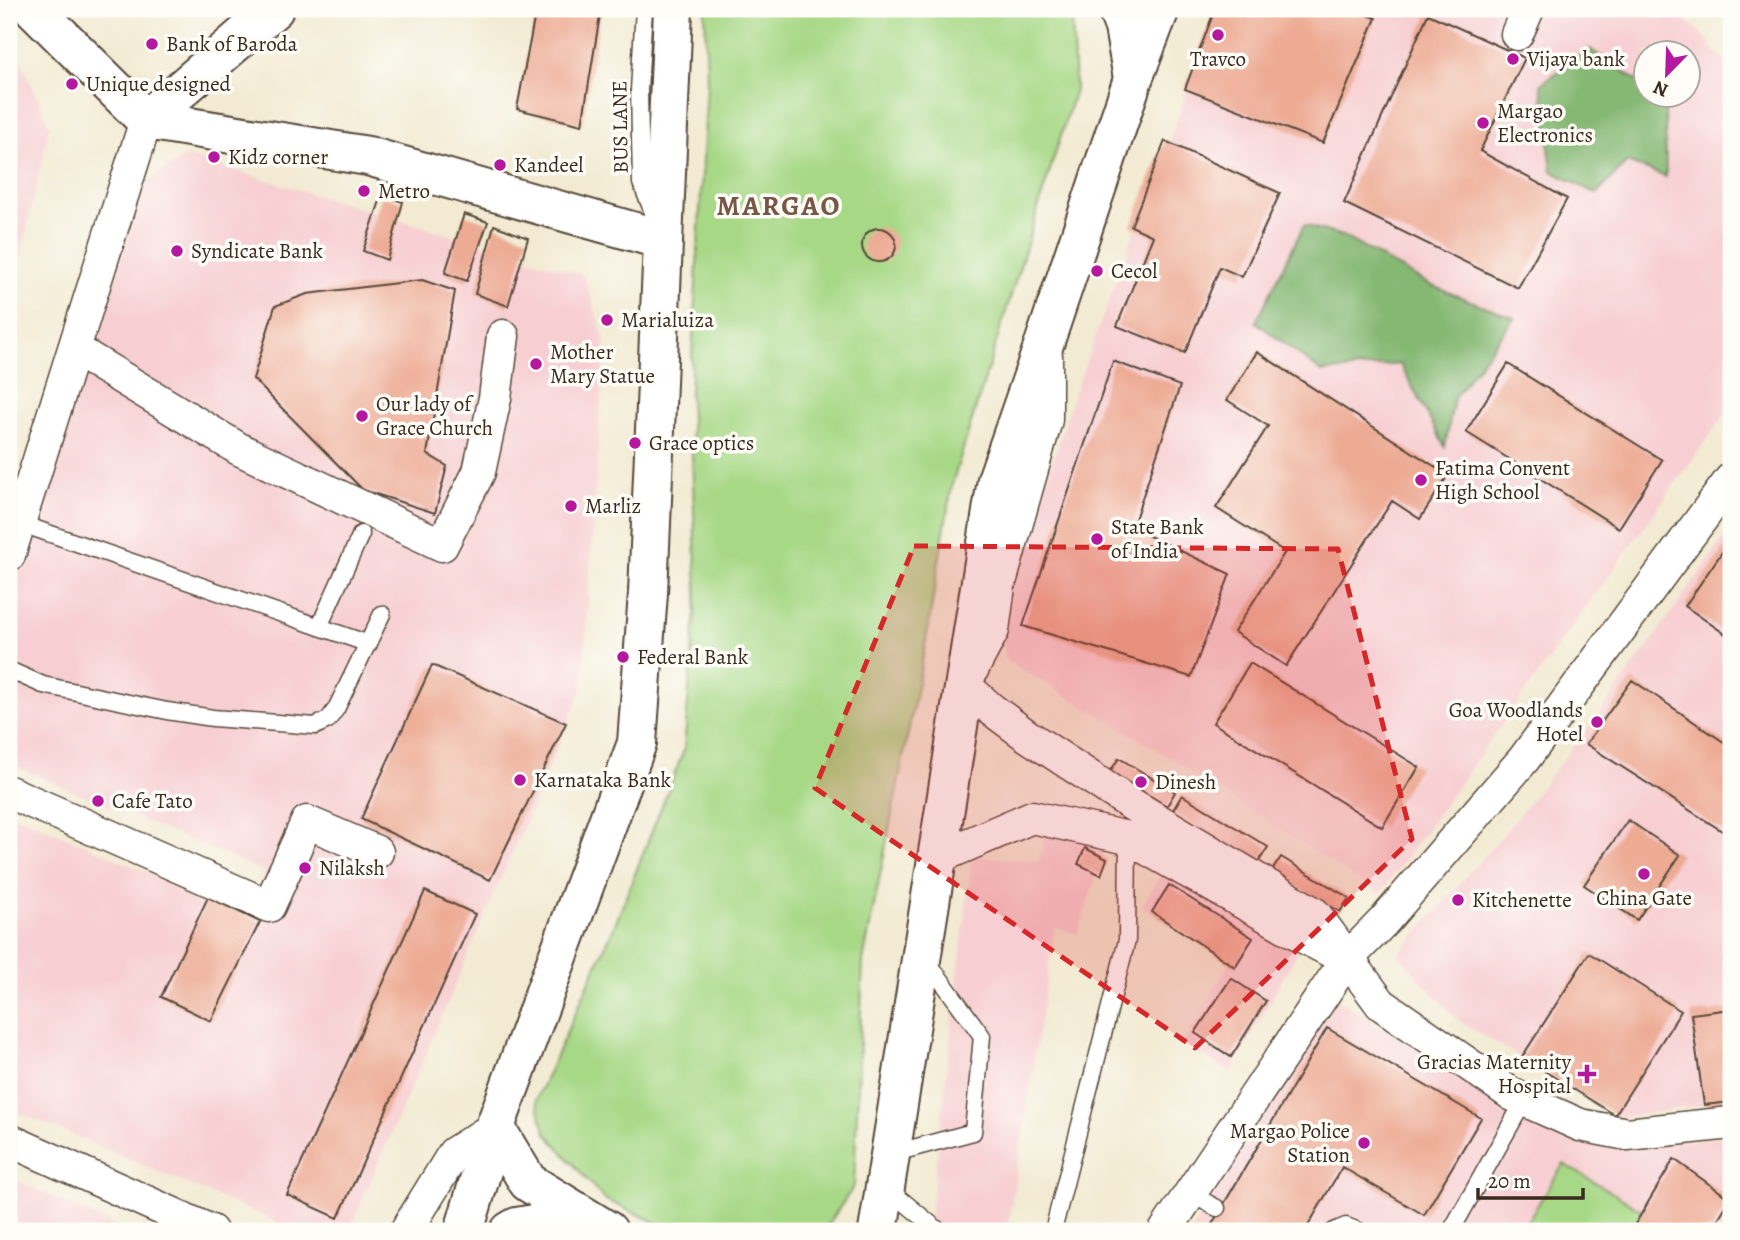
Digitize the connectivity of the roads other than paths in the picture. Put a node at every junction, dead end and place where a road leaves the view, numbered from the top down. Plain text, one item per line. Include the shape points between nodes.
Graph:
1 (34, 9) edge
2 (274, 9) edge
3 (644, 9) edge
4 (673, 9) edge
5 (1117, 9) edge
6 (1160, 9) edge
7 (1133, 79) junction
8 (146, 120) junction
9 (663, 240) junction
10 (503, 336) dead end
11 (74, 349) junction
12 (1731, 479) edge
13 (19, 523) junction
14 (361, 534) dead end
15 (9, 555) edge
16 (382, 614) dead end
17 (319, 627) junction
18 (369, 643) junction
19 (9, 670) edge
20 (964, 685) junction
21 (9, 792) edge
22 (1131, 804) junction
23 (1128, 838) junction
24 (377, 852) dead end
25 (937, 858) junction
26 (922, 953) junction
27 (1347, 959) junction
28 (1524, 1101) junction
29 (1731, 1123) edge
30 (495, 1127) junction
31 (9, 1140) edge
32 (887, 1170) junction
33 (1189, 1193) junction
34 (1217, 1208) dead end
35 (594, 1223) edge
36 (211, 1231) edge
37 (406, 1231) edge
38 (464, 1231) edge
39 (510, 1231) edge
40 (878, 1231) edge
41 (939, 1231) edge
42 (1053, 1231) edge
43 (1165, 1231) edge
44 (1334, 1231) edge
45 (1359, 1231) edge
46 (1451, 1231) edge

1 - 8 main road
2 - 8 main road
3 - 9 lane, BUS LANE via 639,90 641,183
4 - 9 main road
5 - 7 main road
6 - 7 main road
7 - 20 main road via 997,480
8 - 9 main road via 368,156
8 - 11 street
9 - 30 main road via 637,743
10 - 11 street via 479,472 442,545 239,449
11 - 13 street
12 - 27 street via 1524,759
13 - 15 street
13 - 17 lane
14 - 17 lane
16 - 18 lane
17 - 18 lane
18 - 19 lane via 337,709 315,726 213,719 122,703 43,685
20 - 22 street via 1026,735
20 - 25 main road
21 - 24 street via 269,906 307,822
22 - 23 lane
22 - 27 street via 1315,914
23 - 25 street via 1032,817
23 - 27 street
23 - 42 lane via 1127,940
25 - 26 main road
26 - 32 main road
26 - 32 lane via 982,1036 973,1132
27 - 28 street via 1381,1004
27 - 33 street
28 - 29 street via 1580,1125 1627,1134
28 - 46 lane
30 - 35 main road via 527,1182
30 - 37 street via 454,1153
30 - 38 main road
31 - 36 street
32 - 40 main road
32 - 41 lane
33 - 34 lane
33 - 43 street
35 - 39 main road
44 - 45 lane via 1346,1226

